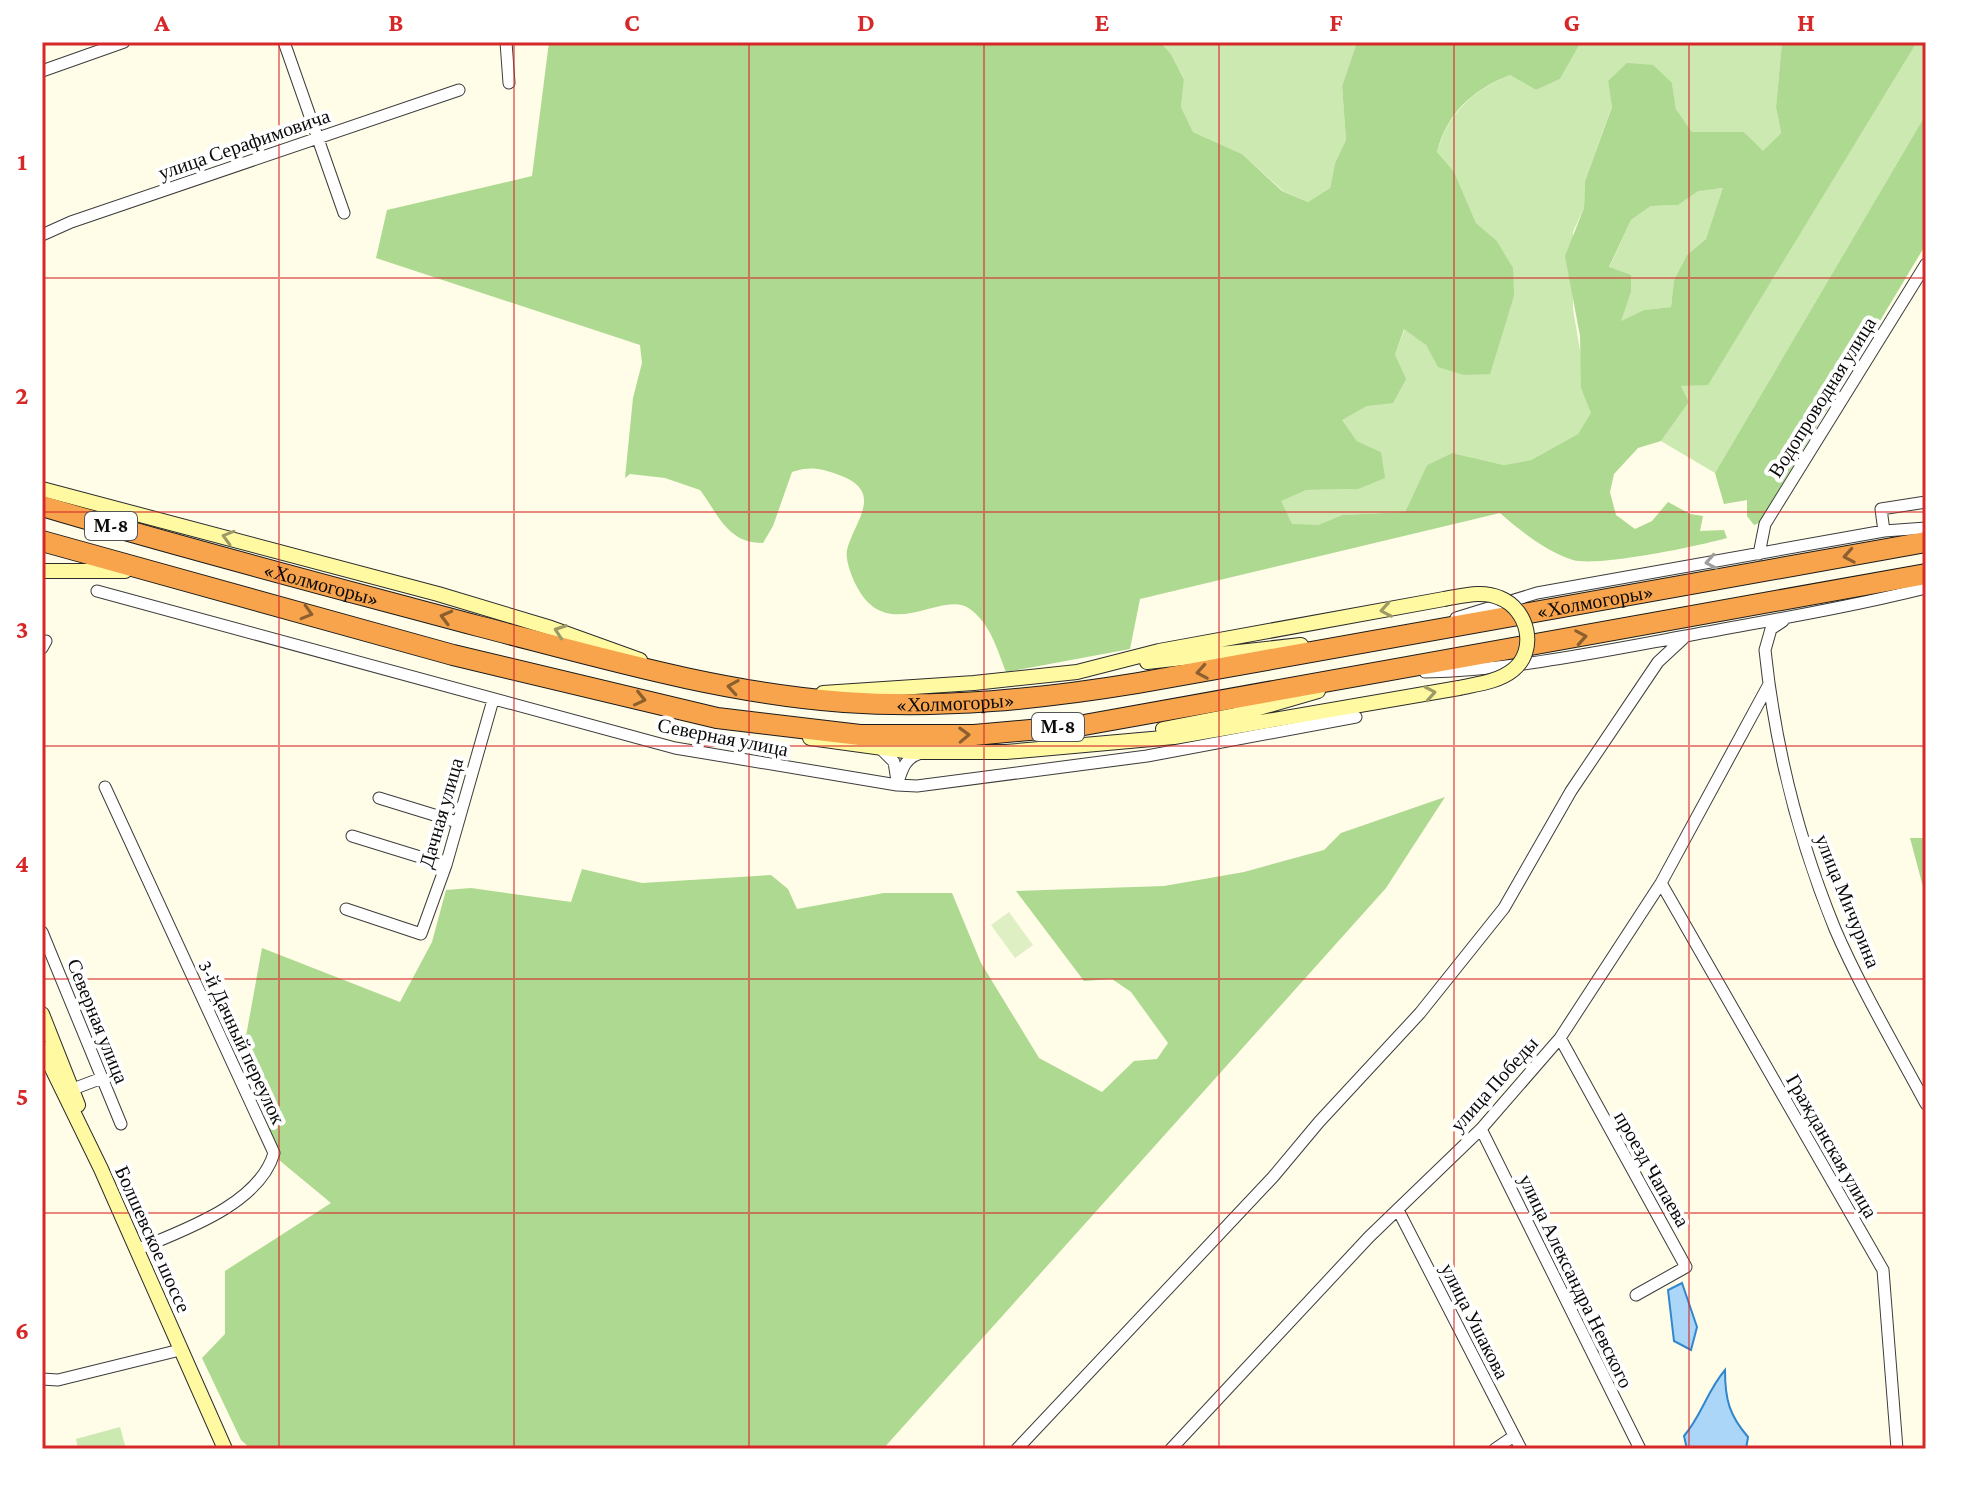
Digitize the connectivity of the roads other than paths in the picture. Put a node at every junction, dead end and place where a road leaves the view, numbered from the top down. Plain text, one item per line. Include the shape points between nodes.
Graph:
1 (124, 42) edge
2 (284, 42) edge
3 (506, 42) edge
4 (42, 71) edge
5 (509, 83) dead end
6 (459, 90) dead end
7 (317, 138) junction
8 (344, 213) dead end
9 (43, 230) edge
10 (1926, 264) edge
11 (42, 489) edge
12 (1926, 502) edge
13 (42, 506) edge
14 (1926, 528) edge
15 (1884, 531) junction
16 (42, 541) edge
17 (1926, 542) edge
18 (1759, 554) junction
19 (42, 571) edge
20 (1926, 574) edge
21 (178, 577) junction
22 (1926, 588) edge
23 (97, 591) dead end
24 (1789, 618) junction
25 (1737, 627) junction
26 (1686, 636) junction
27 (1383, 640) junction
28 (1361, 644) junction
29 (1647, 644) junction
30 (1765, 650) junction
31 (1658, 662) junction
32 (1077, 672) junction
33 (1375, 675) junction
34 (685, 678) junction
35 (1768, 686) junction
36 (782, 695) junction
37 (493, 700) junction
38 (1356, 717) dead end
39 (747, 723) junction
40 (1096, 743) junction
41 (881, 749) junction
42 (924, 752) junction
43 (897, 785) junction
44 (105, 787) dead end
45 (379, 798) dead end
46 (457, 822) junction
47 (352, 836) dead end
48 (446, 865) junction
49 (1661, 883) junction
50 (346, 909) dead end
51 (42, 932) edge
52 (42, 1014) edge
53 (1560, 1038) junction
54 (42, 1048) edge
55 (102, 1078) junction
56 (73, 1089) junction
57 (1926, 1104) edge
58 (121, 1124) dead end
59 (1481, 1129) junction
60 (101, 1169) junction
61 (1398, 1210) junction
62 (136, 1250) junction
63 (1636, 1295) dead end
64 (180, 1350) junction
65 (42, 1379) edge
66 (1514, 1436) junction
67 (225, 1449) edge
68 (1017, 1449) edge
69 (1171, 1449) edge
70 (1495, 1449) edge
71 (1521, 1449) edge
72 (1640, 1449) edge
73 (1897, 1449) edge

1 - 4 street
2 - 7 street
3 - 5 street
6 - 7 street, улица Серафимовича
7 - 8 street
7 - 9 street, улица Серафимовича
10 - 18 street, Водопроводная улица via 1765,524
34 -> 11 main road via 565,632 438,594
12 - 15 street via 1881,509
34 -> 13 highway, «Холмогоры» / М-8
14 - 15 street
15 - 18 street
16 - 21 highway, «Холмогоры» / М-8
17 -> 27 highway, «Холмогоры» / М-8
18 -> 27 street via 1537,593
19 - 21 main road via 98,569
33 -> 20 highway, «Холмогоры» / М-8
21 -> 39 highway, «Холмогоры» / М-8 via 453,655
22 - 24 street
23 - 37 street, Северная улица
24 - 25 street
24 - 30 street via 1771,629
25 - 26 street
25 - 30 street
26 - 29 street
26 - 31 street
27 - 28 highway, «Холмогоры» / М-8
28 - 32 main road via 1222,652
28 -> 36 highway, «Холмогоры» / М-8 via 1020,700 930,704
29 - 31 street via 1657,651
29 - 33 street via 1482,670
30 - 35 street, улица Мичурина
31 - 68 street via 1571,791 1504,908 1420,1013
32 - 36 main road
40 -> 32 main road, bridge via 1222,730 1488,682 1513,670 1526,651 1526,627 1520,613 1498,597 1482,594 1159,651
39 -> 33 highway, «Холмогоры» / М-8 via 860,735 1016,732
33 - 40 main road via 1235,715
36 -> 34 highway, «Холмогоры» / М-8
35 - 49 street, улица Победы
35 - 57 street, улица Мичурина via 1788,787 1816,881 1843,946
37 - 43 street, Северная улица via 675,748
37 - 46 street, Дачная улица
38 - 43 street, Северная улица via 1077,767
39 - 41 main road
40 - 42 main road via 992,753
41 - 42 main road
41 - 43 street via 894,762
42 - 43 street via 903,765
44 - 62 street, 3-й Дачный переулок via 274,1153 271,1165 239,1199 205,1222
45 - 46 street
46 - 48 street, Дачная улица
47 - 48 street
48 - 50 street, Дачная улица via 421,934
49 - 53 street, улица Победы
49 - 73 street, Гражданская улица via 1883,1270
51 - 55 street, Северная улица
52 - 56 main road
53 - 59 street, улица Победы
53 - 63 street, проезд Чапаева via 1686,1267
54 - 60 main road, Болшевское шоссе
55 - 56 street
55 - 58 street, Северная улица
56 - 60 main road
59 - 61 street, улица Победы
59 - 72 street, улица Александра Невского
60 - 62 main road, Болшевское шоссе
61 - 66 street, улица Ушакова
61 - 69 street, улица Победы
62 - 64 main road, Болшевское шоссе
64 - 65 street via 58,1380
64 - 67 main road, Болшевское шоссе
66 - 70 street
66 - 71 street, улица Ушакова

